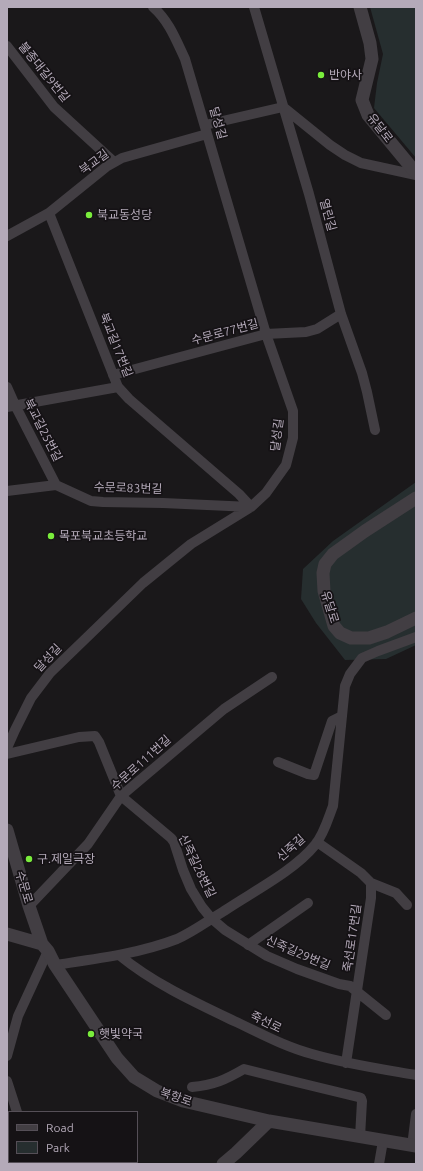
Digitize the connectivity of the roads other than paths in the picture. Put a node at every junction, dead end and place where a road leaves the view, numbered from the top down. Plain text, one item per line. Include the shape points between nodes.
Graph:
1 (154, 7) edge
2 (254, 7) edge
3 (360, 7) edge
4 (7, 46) edge
5 (283, 107) junction
6 (206, 130) junction
7 (114, 162) junction
8 (416, 174) edge
9 (49, 214) junction
10 (7, 236) edge
11 (341, 314) junction
12 (266, 334) junction
13 (113, 375) junction
14 (7, 387) edge
15 (118, 387) junction
16 (11, 406) edge
17 (375, 430) dead end
18 (56, 485) junction
19 (7, 491) edge
20 (416, 498) edge
21 (251, 507) junction
22 (416, 618) edge
23 (416, 637) edge
24 (272, 677) dead end
25 (342, 716) junction
26 (7, 748) edge
27 (7, 754) edge
28 (278, 762) dead end
29 (121, 796) junction
30 (7, 830) edge
31 (317, 842) junction
32 (371, 884) junction
33 (308, 903) dead end
34 (407, 905) dead end
35 (29, 906) junction
36 (212, 918) junction
37 (7, 934) edge
38 (248, 945) junction
39 (45, 947) junction
40 (119, 955) junction
41 (54, 965) junction
42 (357, 993) junction
43 (386, 1015) dead end
44 (7, 1056) edge
45 (346, 1063) junction
46 (416, 1075) edge
47 (7, 1081) edge
48 (192, 1087) dead end
49 (13, 1108) edge
50 (416, 1114) edge
51 (269, 1121) junction
52 (360, 1137) junction
53 (383, 1141) junction
54 (414, 1146) edge
55 (223, 1164) edge
56 (379, 1164) edge

1 - 6 street, 달성길 via 168,24 185,59
2 - 5 street, 열린길
3 - 8 street, 유달로 via 372,59 362,100 368,115
4 - 7 street, 불종대길9번길 via 54,107
5 - 6 street, 북교길
5 - 8 street via 330,146 345,155 361,162
5 - 11 street, 열린길
6 - 7 street, 북교길
6 - 12 street, 달성길
7 - 9 street, 북교길
9 - 10 street, 북교길
9 - 13 street, 북교길17번길
11 - 12 street, 수문로77번길 via 317,329 306,332
11 - 17 street, 열린길 via 364,379
12 - 13 street, 수문로77번길
12 - 21 street, 달성길 via 293,411 292,438 286,466 266,493
13 - 15 street, 북교길17번길
14 - 16 street, 북교길25번길
15 - 16 street
15 - 21 street, 북교길17번길
16 - 18 street, 북교길25번길
18 - 19 street
18 - 21 street, 수문로83번길 via 91,501
20 - 22 street, 유달로 via 333,554 325,564 324,591 334,626 340,633 351,638 369,638
21 - 26 street, 달성길 via 191,544 143,583 50,673 31,698
23 - 25 street, 신죽길 via 362,658 345,686
24 - 29 street, 수문로111번길 via 224,709
25 - 28 street via 332,721 314,774
25 - 31 street, 신죽길 via 333,806
27 - 29 street via 78,737 95,736
29 - 35 street, 수문로111번길 via 88,844
29 - 36 street, 신죽길28번길 via 174,842 191,889
30 - 35 street, 수문로
31 - 32 street via 362,873
31 - 36 street, 신죽길 via 302,859 282,874
32 - 34 street via 396,893
32 - 42 street, 죽선로17번길
33 - 38 street
35 - 39 street, 수문로
36 - 38 street, 신죽길29번길
36 - 40 street, 신죽길 via 178,939
37 - 39 street
38 - 42 street, 신죽길29번길 via 297,969 350,986
39 - 41 street, 북항로
39 - 44 street via 18,1016
40 - 41 street, 신죽길
40 - 45 street, 죽선로 via 142,973 190,1000 286,1046
41 - 51 street, 북항로 via 117,1058 138,1080 183,1101
42 - 43 street, 신죽길29번길
42 - 45 street, 죽선로17번길
45 - 46 street, 죽선로
47 - 49 street
48 - 52 street via 219,1082 244,1069 358,1097 362,1101
50 - 54 street
51 - 52 street, 북항로
51 - 55 street
52 - 53 street, 북항로
53 - 54 street, 북항로
53 - 56 street

